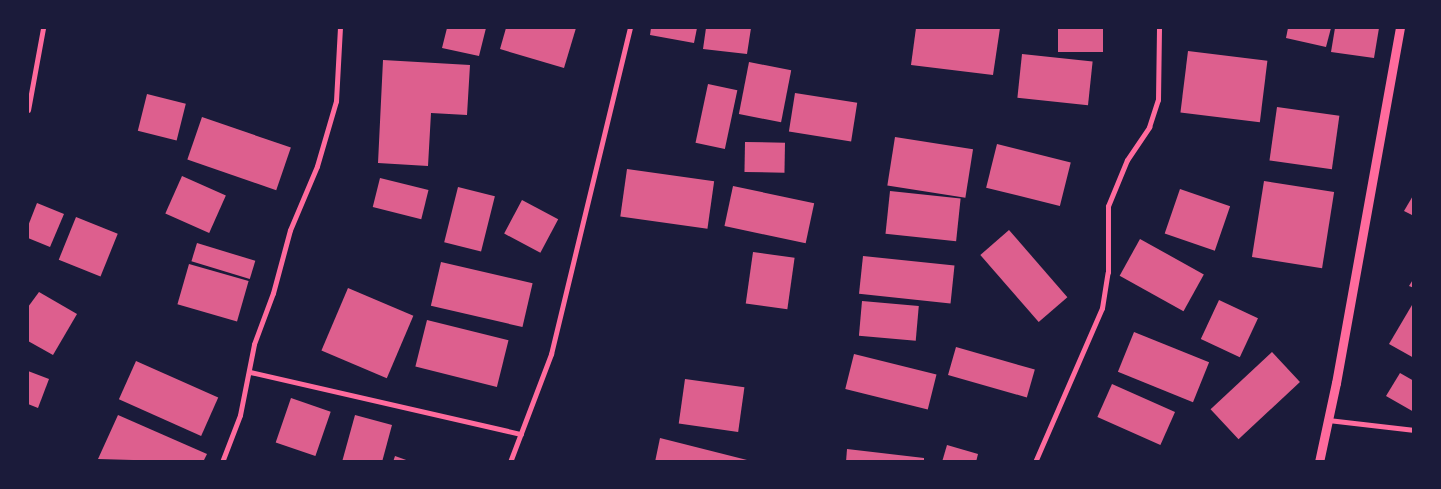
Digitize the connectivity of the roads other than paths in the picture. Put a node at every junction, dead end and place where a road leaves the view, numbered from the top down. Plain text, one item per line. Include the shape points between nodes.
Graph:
1 (43, 28) edge
2 (340, 28) edge
3 (630, 28) edge
4 (1159, 28) edge
5 (1400, 28) edge
6 (28, 110) edge
7 (250, 372) junction
8 (1328, 420) junction
9 (1414, 430) edge
10 (521, 434) junction
11 (222, 462) edge
12 (510, 462) edge
13 (1035, 462) edge
14 (1319, 462) edge

1 - 6 street
2 - 7 street via 336,101 317,166 290,230 273,293 254,344
3 - 10 street via 551,354
4 - 13 street via 1158,100 1150,127 1127,160 1108,206 1108,272 1102,308
5 - 8 street
7 - 10 street
7 - 11 street via 240,415
8 - 9 street
8 - 14 street
10 - 12 street

